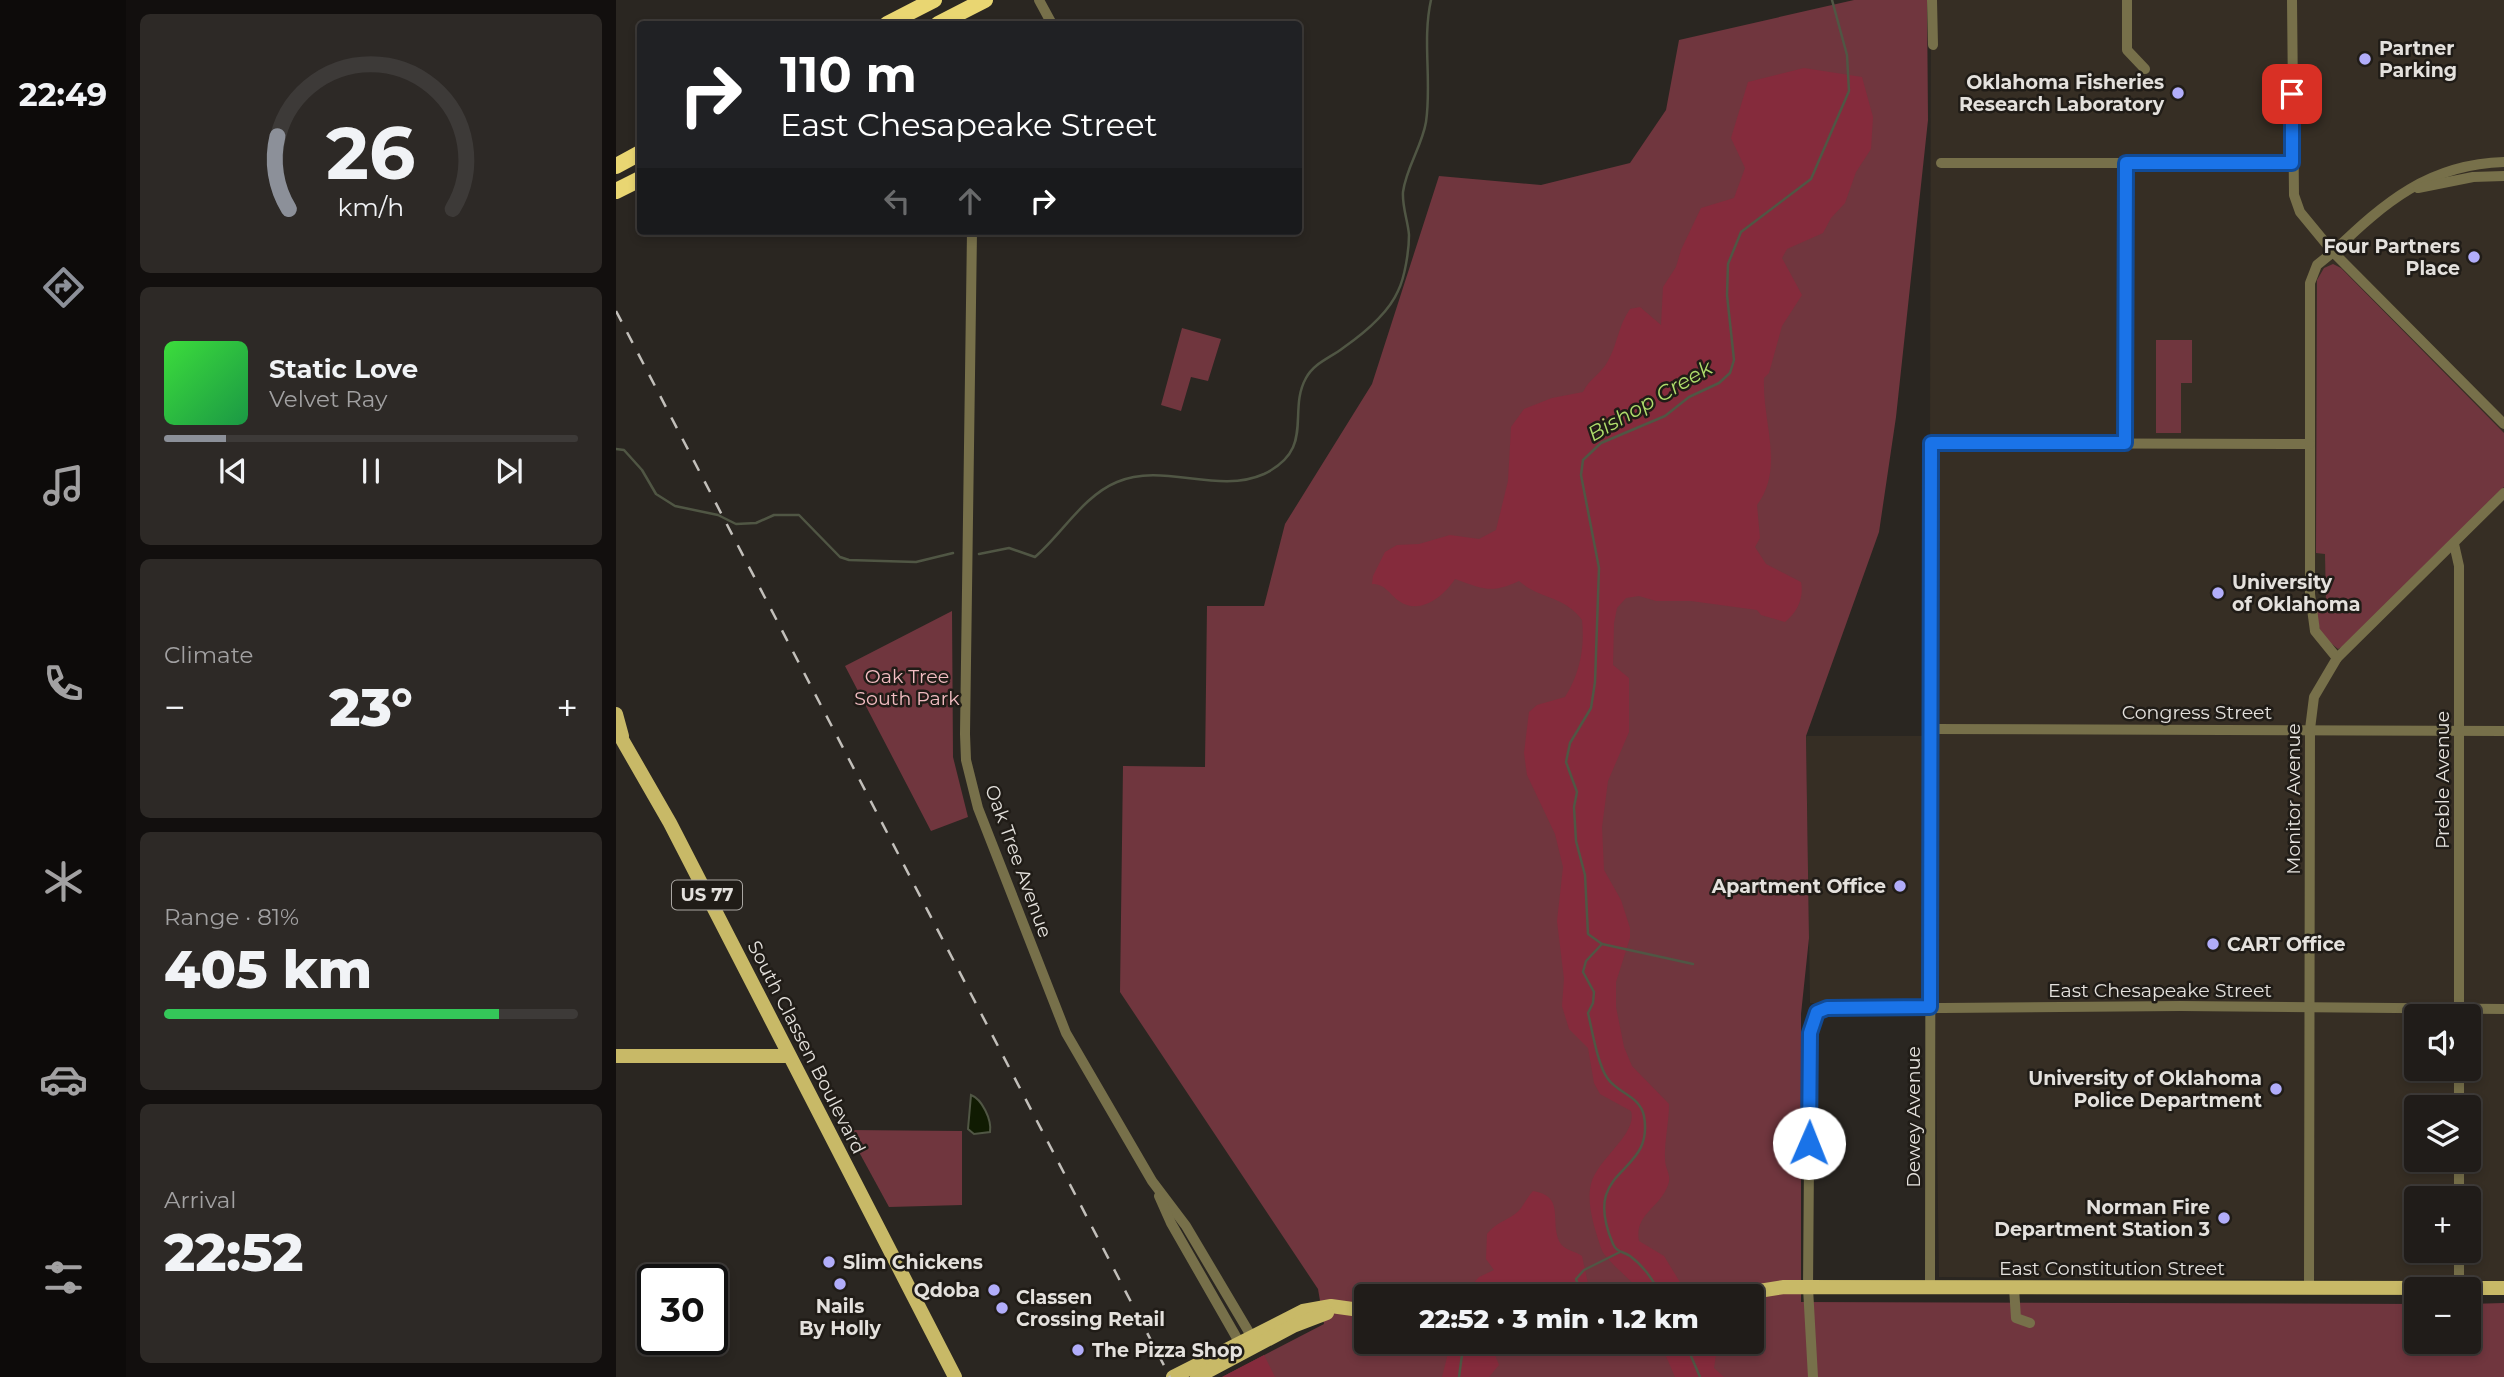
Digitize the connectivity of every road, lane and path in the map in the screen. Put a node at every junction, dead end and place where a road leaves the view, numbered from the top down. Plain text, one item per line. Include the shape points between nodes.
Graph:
1 (934, 0) edge
2 (985, 0) edge
3 (1039, 0) edge
4 (1932, 0) edge
5 (2127, 0) edge
6 (2292, 0) edge
7 (893, 21) edge
8 (944, 21) edge
9 (1050, 21) edge
10 (1933, 45) dead end
11 (2145, 69) dead end
12 (637, 155) edge
13 (2504, 162) edge
14 (1941, 163) dead end
15 (2126, 163) junction
16 (2292, 163) junction
17 (616, 166) edge
18 (2504, 176) edge
19 (637, 180) edge
20 (2412, 189) junction
21 (616, 191) edge
22 (972, 235) edge
23 (2333, 252) junction
24 (2504, 424) edge
25 (2125, 443) junction
26 (2310, 444) junction
27 (2504, 493) edge
28 (2454, 544) junction
29 (2337, 658) junction
30 (616, 714) edge
31 (1931, 729) junction
32 (2310, 729) junction
33 (2504, 730) edge
34 (2459, 731) junction
35 (619, 732) edge
36 (2459, 1004) edge
37 (1930, 1007) junction
38 (2309, 1009) junction
39 (2504, 1009) edge
40 (2481, 1011) edge
41 (2404, 1012) edge
42 (616, 1056) edge
43 (789, 1056) junction
44 (1930, 1287) junction
45 (1808, 1288) junction
46 (2014, 1288) junction
47 (2309, 1288) junction
48 (2404, 1288) edge
49 (2481, 1288) edge
50 (2504, 1288) edge
51 (1764, 1289) edge
52 (1354, 1310) edge
53 (2030, 1323) dead end
54 (1248, 1344) junction
55 (955, 1377) edge
56 (1173, 1377) edge
57 (1197, 1377) edge
58 (1813, 1377) edge

1 - 7 highway
2 - 8 highway
3 - 9 street
4 - 10 street
5 - 11 street via 2127,50
6 - 16 street
12 - 17 highway
13 - 20 street via 2456,168 2429,177
14 - 15 street
15 - 16 street
15 - 25 street
16 - 23 street via 2296,204
18 - 20 street
19 - 21 highway
20 - 23 street via 2378,209
22 - 54 street, Oak Tree Avenue via 966,760 978,808 1054,1006 1152,1181 1186,1226 1199,1259
23 - 24 street
23 - 26 street via 2317,265 2310,283
25 - 26 street
25 - 31 street, Dewey Avenue via 1931,443
26 - 29 street via 2311,612 2315,631
27 - 28 street, Monitor Avenue
28 - 29 street, Monitor Avenue
28 - 34 street, Preble Avenue via 2459,566
29 - 32 street, Monitor Avenue via 2314,697
30 - 35 main road, South Classen Boulevard / US 77
31 - 32 street, Congress Street
31 - 37 street, Dewey Avenue
32 - 34 street, Congress Street
32 - 38 street, Monitor Avenue
33 - 34 street, Congress Street
34 - 36 street, Preble Avenue
35 - 43 main road, South Classen Boulevard / US 77
37 - 38 street, East Chesapeake Street
37 - 44 street, Dewey Avenue
37 - 45 street, East Chesapeake Street via 1827,1008 1817,1012 1810,1033
38 - 41 street, East Chesapeake Street
38 - 47 street, Monitor Avenue
39 - 40 street, East Chesapeake Street
42 - 43 main road
43 - 55 main road, South Classen Boulevard / US 77
44 - 45 main road, East Constitution Street
44 - 46 main road, East Constitution Street
45 - 51 main road, East Constitution Street
45 - 58 street
46 - 47 main road, East Constitution Street
46 - 53 street via 2016,1318
47 - 48 main road, East Constitution Street
49 - 50 main road, East Constitution Street
52 - 54 main road via 1331,1306 1303,1311
54 - 56 main road
54 - 57 main road

